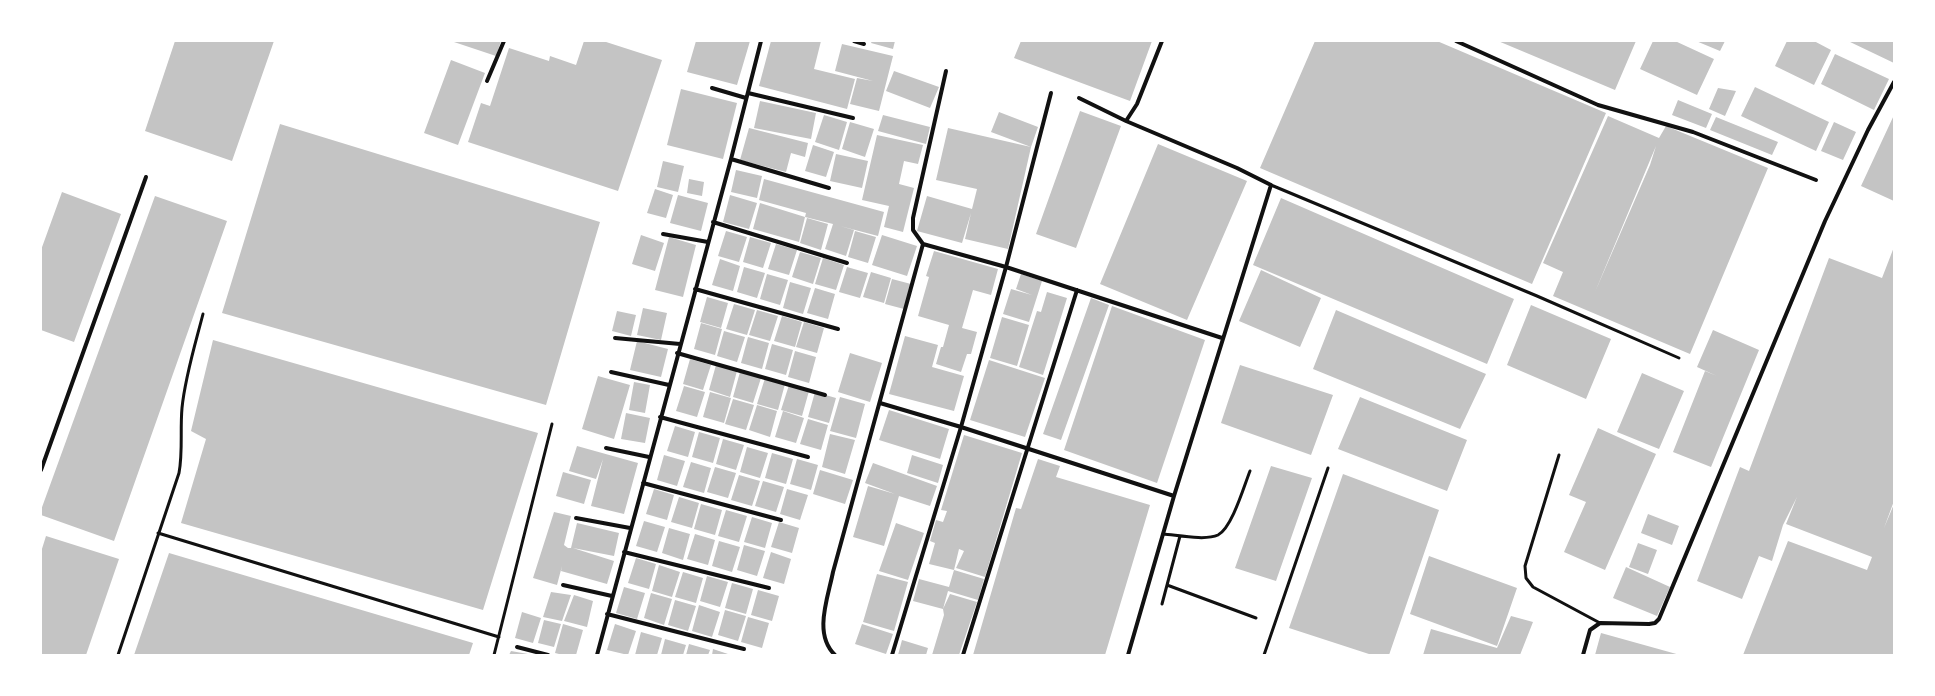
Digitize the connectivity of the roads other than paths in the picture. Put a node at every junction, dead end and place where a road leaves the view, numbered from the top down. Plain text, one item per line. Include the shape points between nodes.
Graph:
1 (504, 41) edge
2 (761, 41) edge
3 (854, 41) edge
4 (1162, 41) edge
5 (1456, 41) edge
6 (864, 44) dead end
7 (946, 71) dead end
8 (487, 81) dead end
9 (1894, 82) edge
10 (712, 88) dead end
11 (1051, 93) dead end
12 (747, 96) junction
13 (1079, 98) dead end
14 (852, 118) dead end
15 (1126, 121) junction
16 (731, 159) junction
17 (146, 177) dead end
18 (1816, 180) dead end
19 (1271, 185) junction
20 (829, 188) dead end
21 (713, 222) junction
22 (663, 234) dead end
23 (708, 242) junction
24 (923, 244) junction
25 (847, 263) dead end
26 (1006, 267) junction
27 (695, 289) junction
28 (1077, 290) junction
29 (203, 314) dead end
30 (838, 329) dead end
31 (615, 338) dead end
32 (1222, 338) junction
33 (680, 344) junction
34 (677, 353) junction
35 (1679, 358) dead end
36 (611, 372) dead end
37 (669, 385) junction
38 (825, 395) dead end
39 (880, 403) junction
40 (660, 417) junction
41 (552, 424) dead end
42 (961, 427) junction
43 (606, 448) dead end
44 (1027, 448) junction
45 (1559, 454) dead end
46 (649, 457) junction
47 (808, 457) dead end
48 (1328, 468) dead end
49 (41, 470) edge
50 (1250, 472) dead end
51 (643, 483) junction
52 (1174, 496) junction
53 (576, 518) dead end
54 (781, 520) dead end
55 (630, 528) junction
56 (158, 533) junction
57 (1163, 534) junction
58 (1180, 536) junction
59 (624, 552) junction
60 (563, 585) dead end
61 (1167, 585) junction
62 (769, 588) dead end
63 (612, 596) junction
64 (1162, 604) dead end
65 (607, 614) junction
66 (1256, 618) dead end
67 (1600, 623) junction
68 (499, 637) junction
69 (517, 646) dead end
70 (744, 649) dead end
71 (118, 655) edge
72 (494, 655) edge
73 (548, 655) edge
74 (597, 655) edge
75 (835, 655) edge
76 (892, 655) edge
77 (963, 655) edge
78 (1128, 655) edge
79 (1264, 655) edge
80 (1582, 655) edge

1 - 8 street
2 - 12 street
3 - 6 street
4 - 15 street via 1137,104
5 - 18 street via 1598,105 1693,132
7 - 24 street via 913,218 914,230
9 - 67 street via 1825,220 1659,619 1649,624
10 - 12 street
11 - 26 street
12 - 14 street
12 - 16 street
13 - 15 street
15 - 19 street
16 - 20 street
16 - 21 street
17 - 49 street
19 - 32 street
19 - 35 lane
21 - 23 street
21 - 25 street
22 - 23 street
23 - 27 street
24 - 26 street
24 - 39 street
26 - 28 street
26 - 42 street
27 - 30 street
27 - 33 street
28 - 32 street
28 - 44 street
29 - 56 lane via 182,407 181,462
31 - 33 street
32 - 52 street
33 - 34 street
34 - 37 street
34 - 38 street
36 - 37 street
37 - 40 street
39 - 42 street
39 - 75 street via 833,572 822,627 828,648
40 - 46 street
40 - 47 street
41 - 68 lane
42 - 44 street
42 - 76 street
43 - 46 street
44 - 52 street
44 - 77 street
45 - 67 lane via 1525,566 1526,578 1533,587
46 - 51 street
48 - 79 lane
50 - 58 lane via 1228,525 1218,535 1199,538
51 - 54 street
51 - 55 street
52 - 57 street
53 - 55 street
55 - 59 street
56 - 68 lane
56 - 71 lane
57 - 58 lane
57 - 78 street
58 - 61 lane
59 - 62 street
59 - 63 street
60 - 63 street
61 - 64 lane
61 - 66 lane
63 - 65 street
65 - 70 street
65 - 74 street
67 - 80 street via 1590,630
68 - 72 lane
69 - 73 street

